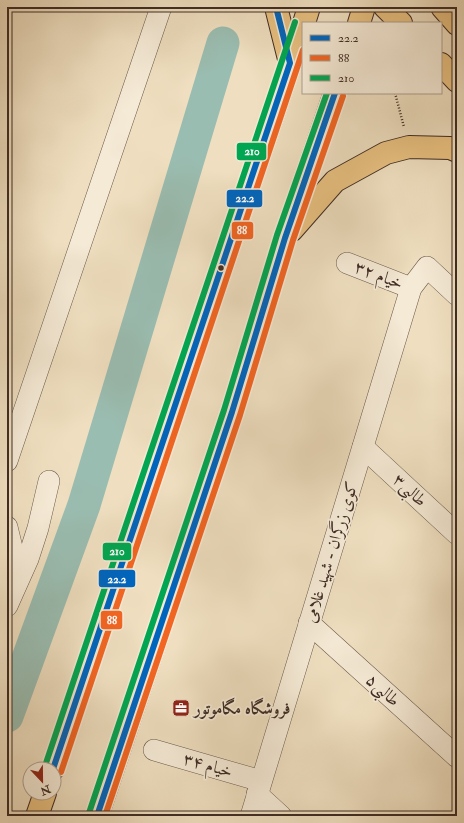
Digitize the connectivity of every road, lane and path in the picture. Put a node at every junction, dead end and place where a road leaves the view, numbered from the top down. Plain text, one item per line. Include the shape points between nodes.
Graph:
1 (161, 7) edge
2 (276, 7) edge
3 (309, 7) edge
4 (364, 7) edge
5 (385, 7) edge
6 (442, 7) edge
7 (304, 22) edge
8 (359, 22) edge
9 (400, 22) edge
10 (457, 24) edge
11 (302, 27) edge
12 (290, 63) junction
13 (442, 65) edge
14 (457, 81) edge
15 (335, 94) edge
16 (395, 94) edge
17 (409, 147) junction
18 (457, 151) edge
19 (285, 238) junction
20 (347, 263) dead end
21 (411, 288) junction
22 (457, 295) edge
23 (362, 447) junction
24 (7, 461) edge
25 (49, 481) dead end
26 (7, 527) edge
27 (457, 534) edge
28 (7, 573) edge
29 (7, 606) edge
30 (309, 623) junction
31 (154, 750) dead end
32 (457, 757) edge
33 (56, 761) edge
34 (259, 787) junction
35 (42, 801) edge
36 (37, 816) edge
37 (97, 816) edge
38 (251, 816) edge
39 (281, 816) edge

1 - 24 street
2 - 12 main road
3 - 7 main road
4 - 8 main road
5 - 9 main road
6 - 10 main road
11 - 12 main road
12 - 33 main road
13 - 14 main road
15 - 19 main road
16 - 17 path
17 - 18 main road via 450,148
17 - 19 main road via 386,153 335,181
19 - 37 main road via 232,412
20 - 21 street, خیام ۳۲
21 - 22 street via 427,267
21 - 23 street, کوی زرگران - شهید غلامی
23 - 27 street, طالبی۳
23 - 30 street, کوی زرگران - شهید غلامی
25 - 29 street via 28,559
26 - 28 street via 14,556
30 - 32 street, طالبی۵
30 - 34 street, کوی زرگران - شهید غلامی
31 - 34 street, خیام ۳۴
34 - 38 street, کوی زرگران - شهید غلامی
34 - 39 street
35 - 36 main road

